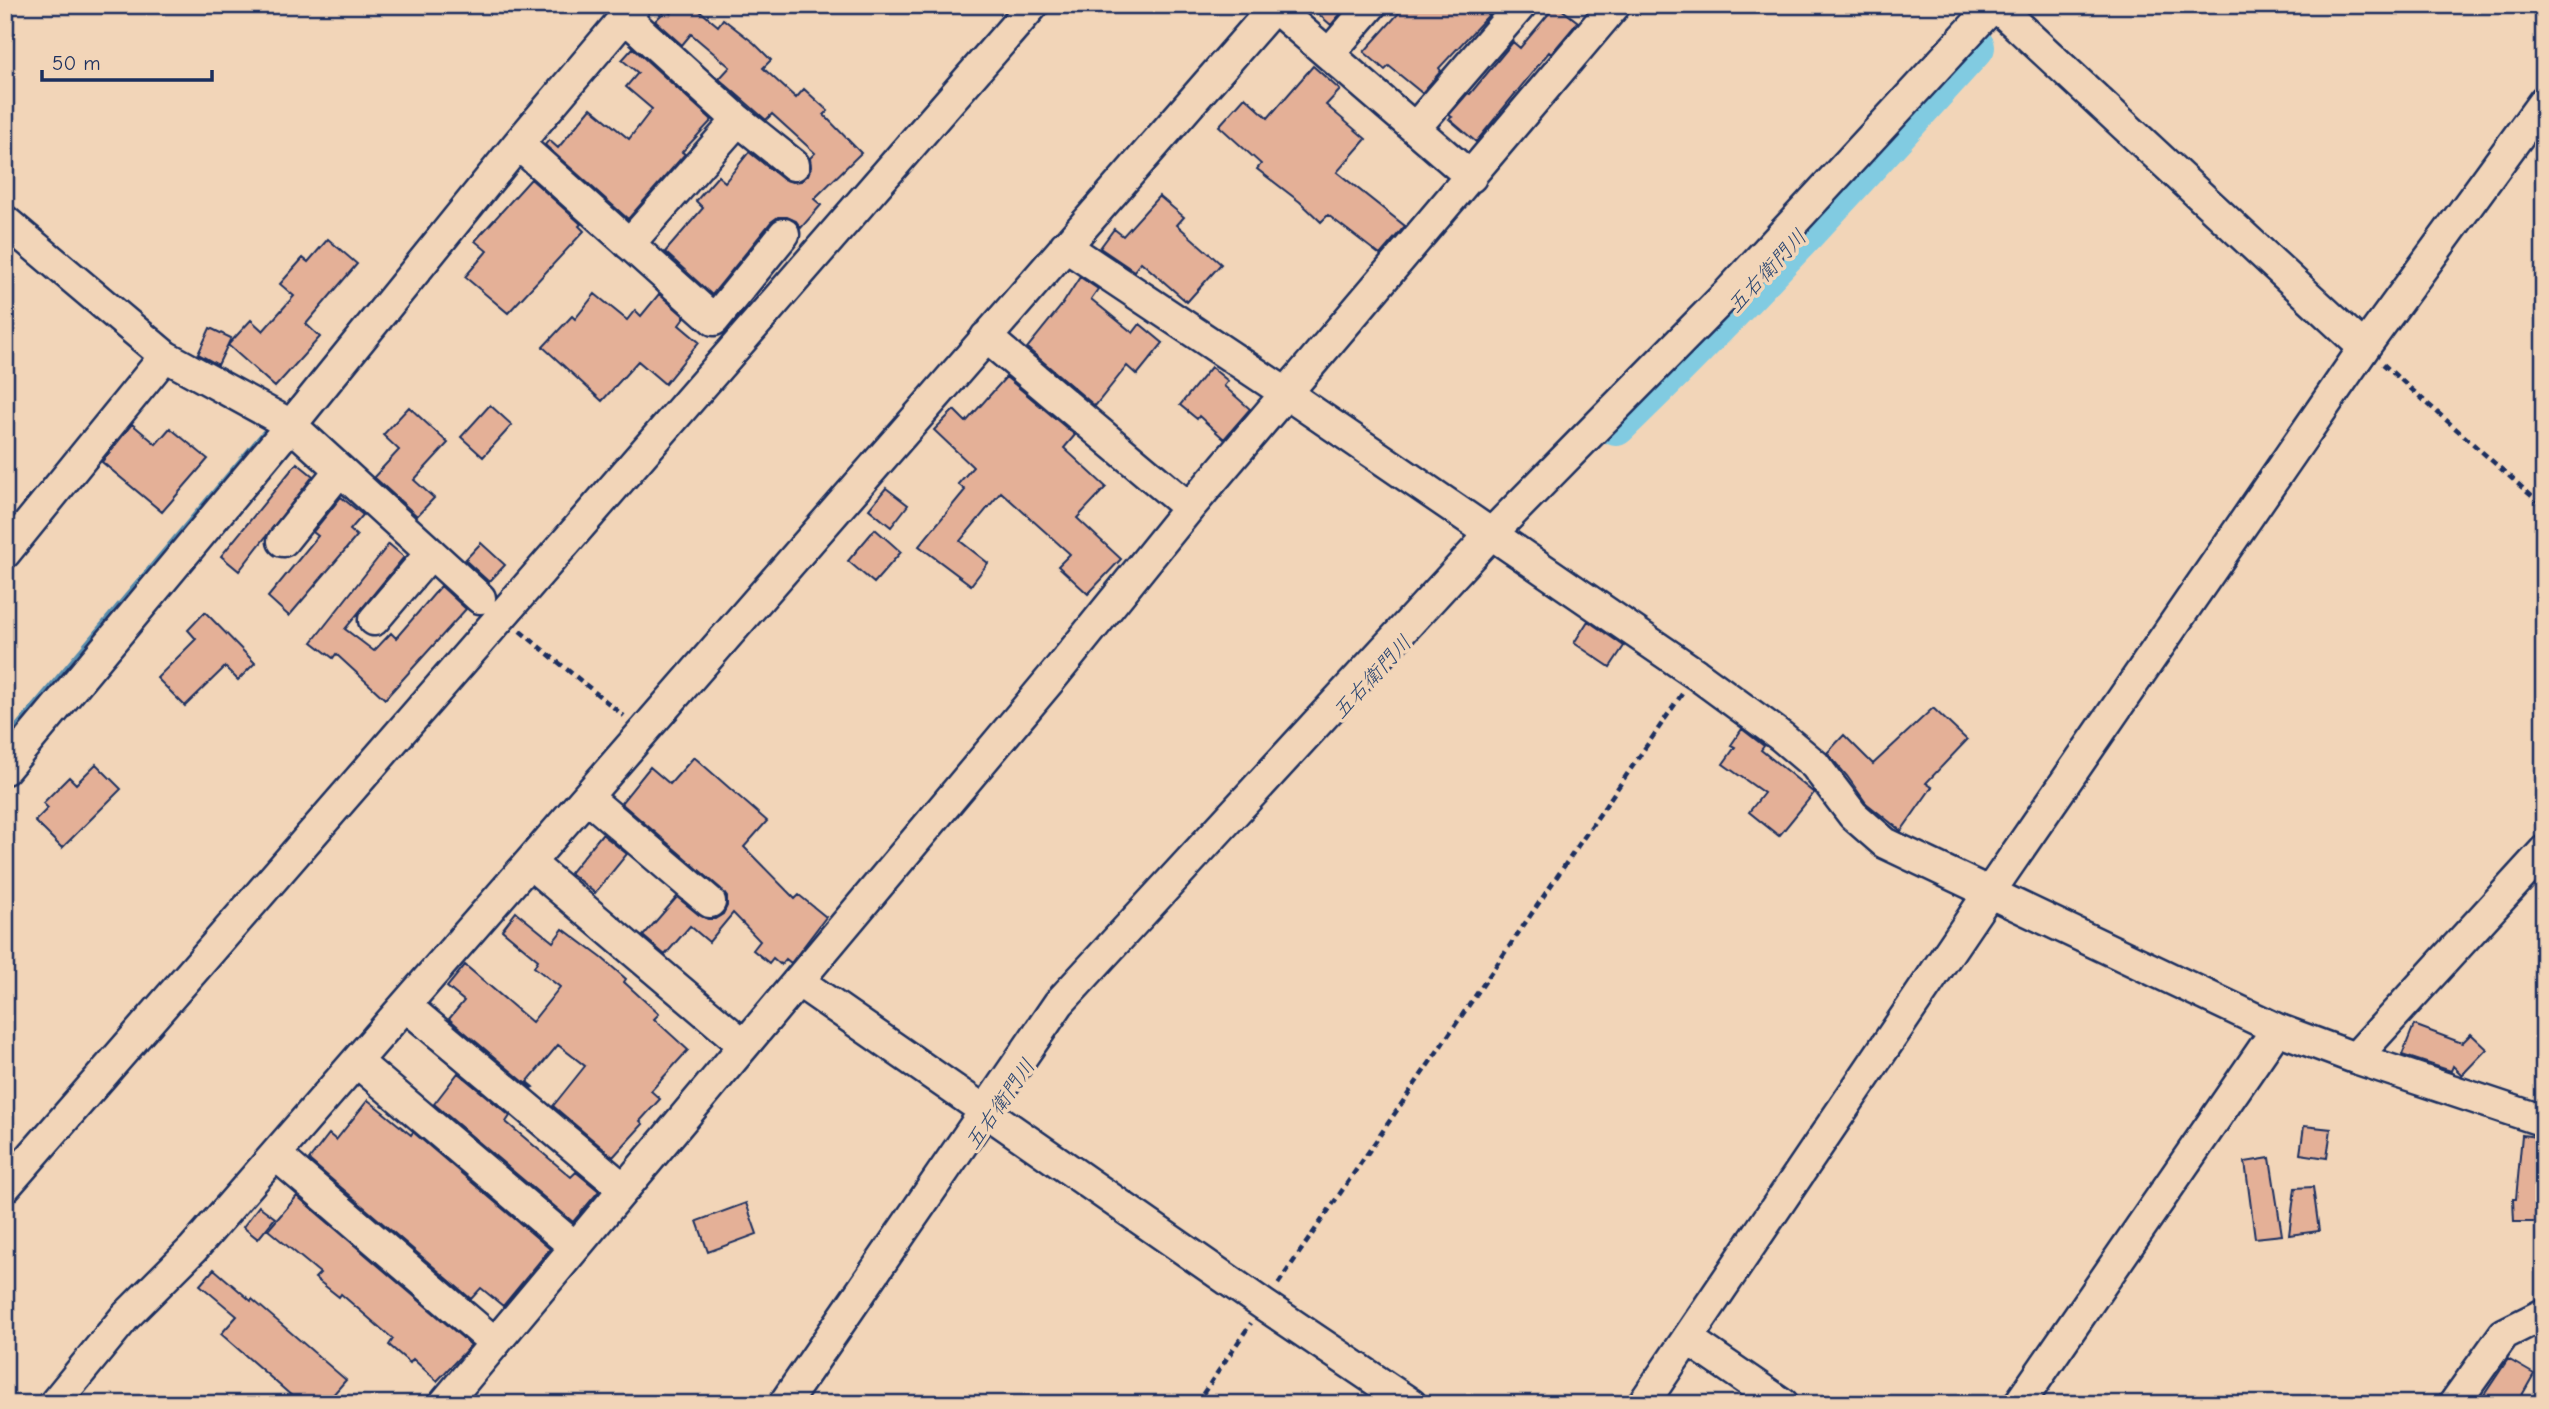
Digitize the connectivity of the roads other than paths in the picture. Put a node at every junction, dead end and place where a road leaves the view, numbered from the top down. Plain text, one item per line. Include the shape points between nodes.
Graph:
1 (1033, 5) edge
2 (1371, 5) edge
3 (1521, 5) edge
4 (1615, 5) edge
5 (1995, 5) edge
6 (1275, 6) edge
7 (630, 11) edge
8 (1328, 54) junction
9 (2544, 101) edge
10 (738, 120) junction
11 (1415, 128) junction
12 (518, 144) junction
13 (794, 164) dead end
14 (1471, 177) junction
15 (5, 221) edge
16 (784, 234) dead end
17 (629, 244) junction
18 (1065, 246) junction
19 (986, 337) junction
20 (2364, 348) junction
21 (165, 356) junction
22 (1287, 394) junction
23 (291, 425) junction
24 (340, 470) junction
25 (1189, 508) junction
26 (1490, 535) junction
27 (283, 541) dead end
28 (5, 553) edge
29 (431, 553) junction
30 (492, 607) junction
31 (374, 620) dead end
32 (5, 769) edge
33 (588, 798) junction
34 (2544, 851) edge
35 (531, 864) junction
36 (1989, 893) junction
37 (709, 902) dead end
38 (798, 981) junction
39 (406, 1006) junction
40 (2277, 1029) junction
41 (744, 1045) junction
42 (2355, 1058) junction
43 (357, 1062) junction
44 (985, 1109) junction
45 (2544, 1121) edge
46 (276, 1155) junction
47 (5, 1186) edge
48 (624, 1189) junction
49 (575, 1247) junction
50 (2544, 1314) edge
51 (1688, 1339) junction
52 (495, 1343) junction
53 (54, 1404) edge
54 (444, 1404) edge
55 (784, 1404) edge
56 (1411, 1404) edge
57 (1643, 1404) edge
58 (1783, 1404) edge
59 (2019, 1404) edge
60 (2454, 1404) edge

1 - 30 street
2 - 8 street
3 - 11 street
4 - 14 street
5 - 20 street
5 - 26 street via 1728,293
6 - 8 street
6 - 18 street
7 - 10 street
7 - 12 street
8 - 11 street
9 - 20 street
10 - 13 street
10 - 17 street
11 - 14 street
12 - 17 street
12 - 23 street
14 - 22 street
15 - 21 street
16 - 17 street via 714,320
18 - 19 street
18 - 22 street
19 - 25 street
19 - 33 street
20 - 36 street
21 - 23 street
21 - 28 street
22 - 25 street
22 - 26 street
23 - 24 street
23 - 32 street
24 - 27 street
24 - 29 street
25 - 38 street
26 - 36 street via 1782,737 1815,765 1853,815 1885,843
26 - 44 street via 1059,1003
29 - 30 street
29 - 31 street
30 - 47 street
33 - 35 street
33 - 37 street
34 - 42 street
35 - 39 street
35 - 41 street
36 - 40 street
36 - 51 street
38 - 41 street
38 - 44 street
39 - 43 street
39 - 48 street
40 - 42 street
40 - 59 street
41 - 48 street
42 - 45 street
43 - 46 street
43 - 49 street
44 - 55 street
44 - 56 street
46 - 52 street
46 - 53 street via 125,1317
48 - 49 street
49 - 52 street
50 - 60 street via 2504,1334
51 - 57 street
51 - 58 street
52 - 54 street

